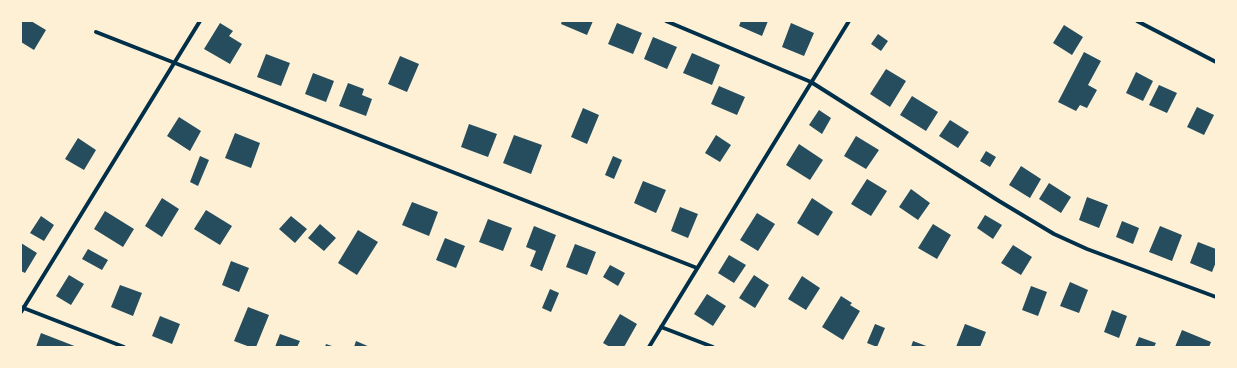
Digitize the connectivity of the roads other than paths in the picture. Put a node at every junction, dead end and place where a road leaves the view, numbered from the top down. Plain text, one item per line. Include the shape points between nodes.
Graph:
1 (200, 21) edge
2 (666, 21) edge
3 (849, 21) edge
4 (1137, 21) edge
5 (96, 32) dead end
6 (1216, 62) edge
7 (174, 64) junction
8 (811, 82) junction
9 (697, 268) junction
10 (1216, 298) edge
11 (22, 307) edge
12 (21, 312) edge
13 (661, 327) junction
14 (124, 347) edge
15 (648, 347) edge
16 (713, 347) edge

1 - 7 street
2 - 8 street
3 - 8 street
4 - 6 street
5 - 7 street
7 - 9 street
7 - 11 street
8 - 9 street
8 - 10 street via 1054,234
9 - 13 street
11 - 12 street
11 - 14 street
13 - 15 street
13 - 16 street

